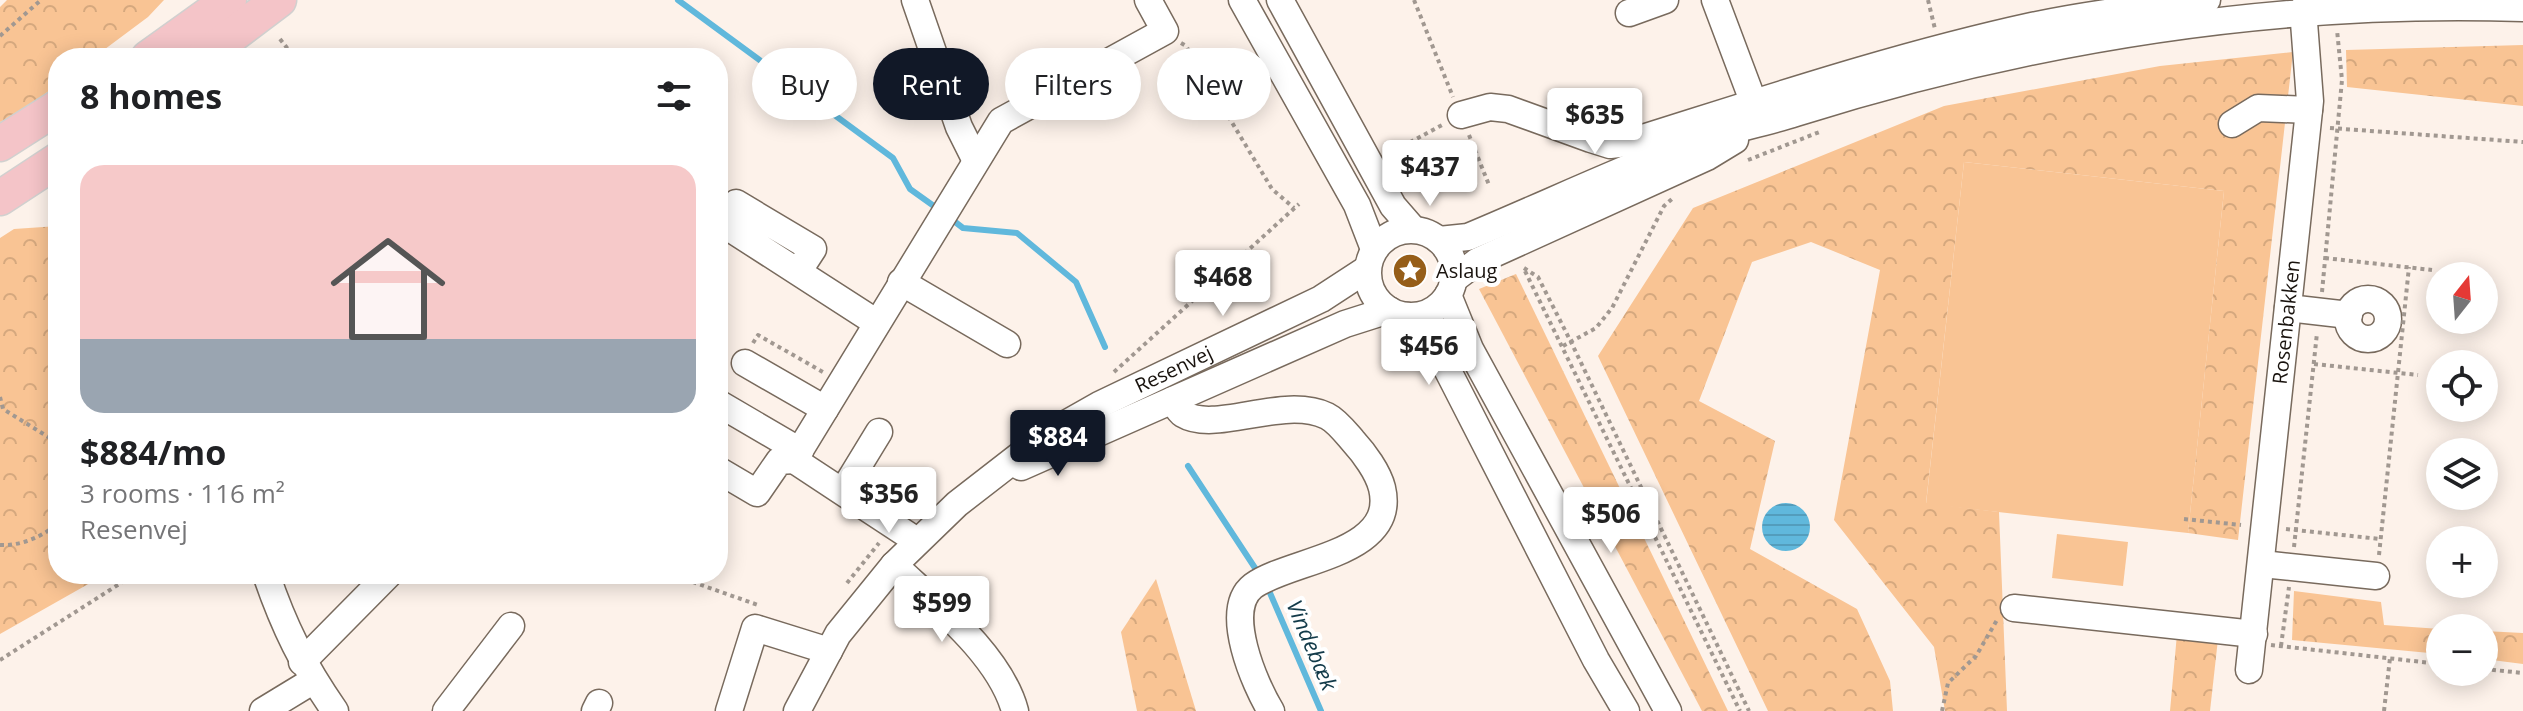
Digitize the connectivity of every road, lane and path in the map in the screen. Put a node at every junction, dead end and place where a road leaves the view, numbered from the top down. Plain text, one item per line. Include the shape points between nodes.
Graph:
1 (41, 0) edge
2 (229, 0) edge
3 (279, 0) edge
4 (915, 0) edge
5 (1148, 0) edge
6 (1242, 0) edge
7 (1280, 0) edge
8 (1414, 0) edge
9 (1665, 0) edge
10 (1715, 0) edge
11 (1928, 0) edge
12 (2207, 0) edge
13 (2508, 5) edge
14 (1629, 13) dead end
15 (2123, 14) edge
16 (2303, 21) junction
17 (1165, 31) junction
18 (2337, 31) dead end
19 (0, 36) edge
20 (280, 39) dead end
21 (162, 48) edge
22 (215, 48) edge
23 (287, 48) edge
24 (1939, 48) junction
25 (1758, 113) junction
26 (1461, 115) junction
27 (2308, 118) junction
28 (48, 123) edge
29 (2232, 124) dead end
30 (48, 126) edge
31 (1829, 129) dead end
32 (2523, 142) edge
33 (0, 144) edge
34 (1403, 146) dead end
35 (0, 159) edge
36 (975, 159) junction
37 (1743, 162) dead end
38 (48, 167) edge
39 (1489, 185) dead end
40 (48, 186) edge
41 (1675, 196) dead end
42 (0, 198) edge
43 (1294, 208) dead end
44 (0, 214) edge
45 (1413, 229) junction
46 (1439, 240) junction
47 (2325, 258) dead end
48 (1371, 259) junction
49 (2409, 267) junction
50 (2426, 269) edge
51 (798, 272) dead end
52 (901, 282) junction
53 (1451, 287) junction
54 (2288, 308) junction
55 (1398, 313) junction
56 (2349, 315) dead end
57 (877, 323) junction
58 (1571, 342) junction
59 (1007, 344) dead end
60 (1563, 346) junction
61 (745, 363) dead end
62 (2314, 364) dead end
63 (2397, 373) junction
64 (2418, 375) dead end
65 (0, 397) edge
66 (1173, 400) junction
67 (825, 409) junction
68 (728, 410) edge
69 (879, 432) dead end
70 (48, 437) edge
71 (797, 456) junction
72 (728, 476) edge
73 (985, 483) junction
74 (843, 491) junction
75 (2184, 519) dead end
76 (2266, 528) junction
77 (2296, 530) dead end
78 (48, 532) edge
79 (2380, 539) junction
80 (917, 541) junction
81 (0, 545) edge
82 (2262, 564) junction
83 (894, 565) junction
84 (2376, 576) joint
85 (119, 584) edge
86 (270, 584) edge
87 (381, 584) edge
88 (698, 584) edge
89 (758, 606) dead end
90 (2014, 608) joint
91 (511, 626) dead end
92 (2253, 638) junction
93 (829, 651) junction
94 (2390, 658) junction
95 (0, 660) edge
96 (2426, 662) edge
97 (2249, 670) dead end
98 (2498, 670) edge
99 (308, 671) junction
100 (2523, 673) edge
101 (263, 711) edge
102 (335, 711) edge
103 (446, 711) edge
104 (729, 711) edge
105 (797, 711) edge
106 (1015, 711) edge
107 (1271, 711) edge
108 (1626, 711) edge
109 (1668, 711) edge
110 (1740, 711) edge
111 (1749, 711) edge
112 (1942, 711) edge
113 (2384, 711) edge

1 - 19 path
2 - 21 main road
3 - 22 main road
4 - 36 street
5 - 17 street
6 - 48 street via 1357,205
7 - 45 street via 1393,206
8 - 26 path
9 - 14 street
10 - 25 street
11 - 24 path
12 - 15 street
13 - 16 street via 2336,6
15 - 16 street
15 - 24 street via 2033,26
15 - 25 street via 1996,57
16 - 18 path
16 - 27 street, Rosenbakken via 2310,79
17 - 36 street via 1001,121
17 - 43 path via 1186,46 1272,189
20 - 23 path
24 - 25 street
25 - 26 street via 1610,145 1508,109 1490,107
25 - 46 street via 1468,237
25 - 53 street via 1707,157 1478,261
26 - 34 path
26 - 39 path
27 - 29 street via 2258,108
27 - 32 path
27 - 54 street, Rosenbakken
28 - 33 main road
30 - 35 main road
31 - 37 path
36 - 52 street
38 - 42 main road
40 - 44 main road
41 - 58 path via 1664,206 1612,308 1596,328
45 - 46 street
45 - 48 street via 1391,234
46 - 53 street via 1451,258
47 - 49 path
48 - 55 street via 1372,293
48 - 73 street, Resenvej via 1321,299 1046,435
49 - 50 path
49 - 63 path
51 - 57 street
52 - 57 street
52 - 59 street
53 - 55 street via 1431,311
53 - 109 street via 1470,349
54 - 56 street
54 - 76 street, Rosenbakken
55 - 66 street, Resenvej via 1345,324
55 - 108 street via 1447,369
57 - 67 street
58 - 60 path
58 - 60 path via 1538,277 1524,268
58 - 111 path
60 - 110 path
61 - 67 street
62 - 63 path
63 - 64 path
63 - 79 path
65 - 70 path via 3,409
66 - 73 street, Resenvej
66 - 107 street via 1180,413 1192,418 1308,409 1330,417 1363,451 1382,486 1383,510 1354,545 1253,587 1242,603 1244,647
67 - 71 street
68 - 71 street
69 - 74 street
71 - 72 street via 779,461 757,493
71 - 74 street
73 - 80 street, Resenvej
74 - 80 street
75 - 76 path
76 - 82 street, Rosenbakken
77 - 79 path
78 - 81 path
79 - 84 path
80 - 83 street, Resenvej
82 - 84 street
82 - 92 street, Rosenbakken
83 - 93 street, Resenvej
83 - 106 street via 972,640
85 - 95 path
86 - 99 street
87 - 99 street
88 - 89 path
90 - 92 street
90 - 112 path via 2005,606 1976,656 1948,683
91 - 103 street
92 - 94 path
92 - 97 street, Rosenbakken
93 - 104 street via 755,628
93 - 105 street, Resenvej
94 - 96 path
94 - 113 path
98 - 100 path
99 - 101 street
99 - 102 street

